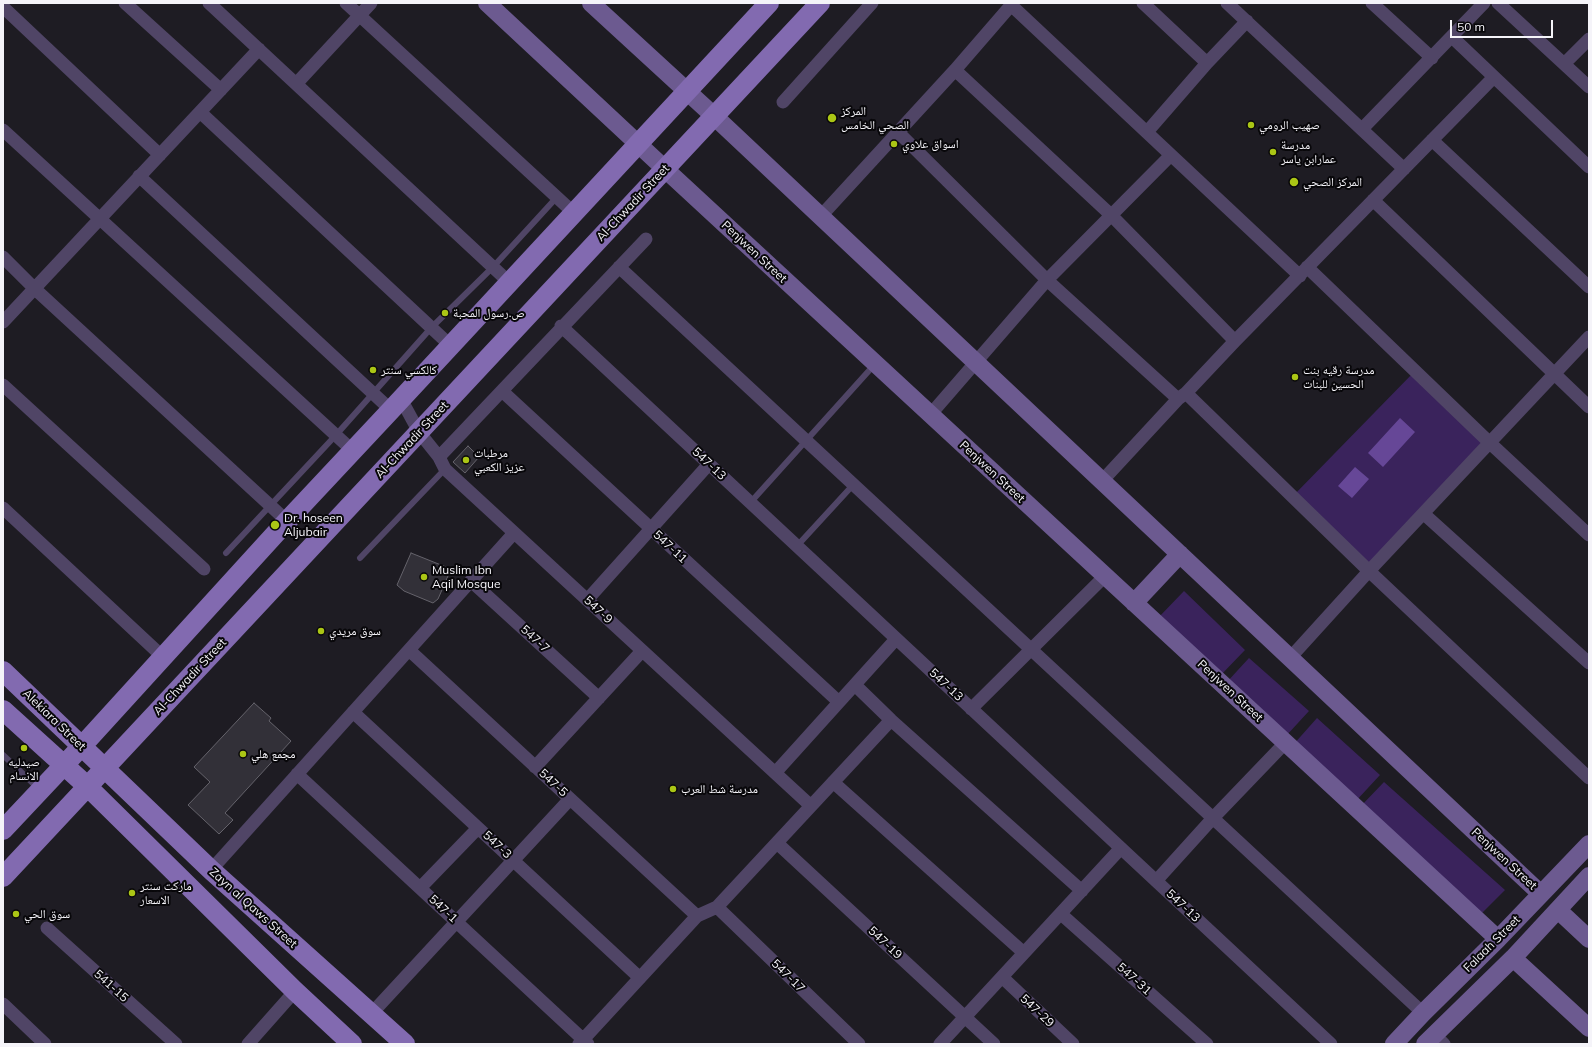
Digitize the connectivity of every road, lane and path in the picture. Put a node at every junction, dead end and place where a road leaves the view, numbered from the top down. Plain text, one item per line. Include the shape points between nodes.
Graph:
1 (125, 3) edge
2 (209, 3) edge
3 (346, 3) edge
4 (371, 3) edge
5 (487, 3) edge
6 (591, 3) edge
7 (820, 3) edge
8 (872, 3) edge
9 (1143, 3) edge
10 (1227, 3) edge
11 (1372, 3) edge
12 (1484, 3) edge
13 (1498, 3) edge
14 (1012, 4) edge
15 (763, 5) edge
16 (3, 7) edge
17 (360, 16) junction
18 (1247, 21) junction
19 (1452, 37) junction
20 (1589, 39) edge
21 (259, 50) junction
22 (1432, 58) junction
23 (1207, 63) junction
24 (1564, 64) junction
25 (955, 70) junction
26 (1493, 78) junction
27 (296, 84) junction
28 (1589, 87) edge
29 (221, 90) junction
30 (687, 91) junction
31 (784, 102) dead end
32 (200, 112) junction
33 (714, 116) junction
34 (1362, 129) junction
35 (3, 130) edge
36 (898, 132) junction
37 (1147, 132) junction
38 (1432, 140) junction
39 (638, 144) junction
40 (160, 155) junction
41 (1171, 155) junction
42 (1589, 167) edge
43 (665, 169) junction
44 (1404, 169) junction
45 (140, 176) junction
46 (557, 197) junction
47 (1373, 200) junction
48 (574, 213) junction
49 (1111, 215) junction
50 (821, 216) junction
51 (100, 219) junction
52 (646, 239) dead end
53 (3, 257) edge
54 (619, 266) junction
55 (492, 267) junction
56 (1304, 272) junction
57 (1047, 280) junction
58 (510, 283) junction
59 (1589, 287) edge
60 (35, 289) junction
61 (3, 322) edge
62 (561, 326) junction
63 (431, 328) junction
64 (1589, 337) edge
65 (1235, 341) junction
66 (451, 346) junction
67 (976, 363) junction
68 (876, 364) junction
69 (1555, 374) junction
70 (3, 385) edge
71 (502, 391) junction
72 (372, 393) junction
73 (1182, 396) junction
74 (396, 405) junction
75 (1589, 406) edge
76 (930, 415) junction
77 (419, 432) junction
78 (336, 435) junction
79 (806, 441) junction
80 (1490, 443) junction
81 (352, 450) junction
82 (439, 457) junction
83 (709, 464) junction
84 (445, 469) junction
85 (1102, 481) junction
86 (853, 485) junction
87 (750, 503) junction
88 (270, 505) junction
89 (3, 508) edge
90 (1424, 514) junction
91 (287, 521) junction
92 (652, 530) junction
93 (514, 533) junction
94 (1589, 535) edge
95 (797, 546) junction
96 (226, 553) dead end
97 (1180, 554) junction
98 (360, 558) dead end
99 (204, 569) dead end
100 (1369, 571) junction
101 (1105, 576) junction
102 (471, 581) junction
103 (587, 600) junction
104 (1134, 603) junction
105 (896, 639) junction
106 (409, 650) junction
107 (1031, 650) junction
108 (642, 651) junction
109 (163, 657) junction
110 (1290, 658) junction
111 (1589, 663) edge
112 (3, 671) edge
113 (855, 685) junction
114 (599, 698) junction
115 (839, 702) junction
116 (971, 709) junction
117 (3, 710) edge
118 (353, 712) junction
119 (891, 720) junction
120 (1285, 743) junction
121 (82, 746) junction
122 (3, 755) edge
123 (64, 765) junction
124 (535, 767) junction
125 (105, 768) junction
126 (775, 773) junction
127 (297, 774) junction
128 (1589, 778) edge
129 (833, 782) junction
130 (87, 786) junction
131 (40, 790) junction
132 (570, 799) junction
133 (811, 806) junction
134 (1213, 818) junction
135 (478, 828) junction
136 (3, 830) edge
137 (777, 843) junction
138 (1589, 844) edge
139 (1121, 848) junction
140 (513, 860) junction
141 (211, 870) junction
142 (1589, 876) edge
143 (3, 877) edge
144 (1156, 881) junction
145 (420, 888) junction
146 (1082, 891) junction
147 (1541, 894) junction
148 (717, 907) junction
149 (1558, 910) junction
150 (1061, 914) junction
151 (697, 916) junction
152 (456, 922) junction
153 (47, 928) dead end
154 (1498, 939) junction
155 (1589, 939) edge
156 (1024, 953) junction
157 (1513, 958) junction
158 (1002, 977) junction
159 (640, 978) junction
160 (295, 991) junction
161 (3, 1004) edge
162 (372, 1013) junction
163 (1423, 1013) junction
164 (965, 1017) junction
165 (1589, 1028) edge
166 (1434, 1041) edge
167 (583, 1042) edge
168 (45, 1044) edge
169 (176, 1044) edge
170 (248, 1044) edge
171 (352, 1044) edge
172 (405, 1044) edge
173 (859, 1044) edge
174 (940, 1044) edge
175 (994, 1044) edge
176 (1073, 1044) edge
177 (1207, 1044) edge
178 (1331, 1044) edge
179 (1394, 1044) edge

1 - 29 street
2 - 21 street
3 - 17 street
4 - 17 street
5 - 39 street, Penjwen Street
6 - 30 street, Penjwen Street
7 - 33 main road, Al-Chwadir Street
8 - 31 street
9 - 23 street
10 - 18 street
11 - 22 street
12 - 19 street
13 - 24 street
14 - 25 street
14 - 37 street
15 - 30 main road
16 - 40 street
17 - 27 street
17 - 46 street
18 - 23 street
18 - 34 street
19 - 22 street
19 - 26 street
20 - 24 street
21 - 27 street
21 - 29 street
22 - 34 street
23 - 37 street
24 - 28 street
25 - 36 street
25 - 49 street
26 - 38 street
26 - 42 street
27 - 55 street
29 - 32 street
30 - 33 street, Penjwen Street
30 - 39 main road
32 - 40 street
32 - 63 street
33 - 43 main road, Al-Chwadir Street
33 - 50 street, Penjwen Street
34 - 44 street
35 - 51 street
36 - 50 street
36 - 57 street
37 - 41 street
38 - 44 street
38 - 59 street
39 - 43 street, Penjwen Street
39 - 48 main road
40 - 45 street
41 - 49 street
41 - 56 street
43 - 68 street, Penjwen Street
43 - 77 main road, Al-Chwadir Street
44 - 47 street
45 - 51 street
45 - 72 street
46 - 48 street
46 - 55 lane
47 - 56 street
47 - 69 street
48 - 58 main road
49 - 57 street
49 - 65 street
50 - 67 street, Penjwen Street
51 - 60 street
51 - 78 street
52 - 54 street
53 - 60 street
54 - 62 street
54 - 79 street
55 - 58 street
55 - 63 lane
56 - 65 street
56 - 80 street
57 - 67 street
57 - 73 street
58 - 66 main road
60 - 61 street
60 - 88 street
62 - 71 street
62 - 83 street, 547-13
63 - 66 street
63 - 72 lane
64 - 69 street
65 - 73 street
66 - 74 main road
67 - 76 street
67 - 85 street, Penjwen Street
68 - 76 street, Penjwen Street
68 - 79 lane
69 - 75 street
69 - 80 street
70 - 99 street
71 - 82 street
71 - 92 street, 547-11
72 - 74 street
72 - 78 lane
73 - 85 street
73 - 100 street
74 - 77 street, 547-9
74 - 81 main road
76 - 101 street, Penjwen Street
77 - 82 street, 547-9
77 - 125 main road, Al-Chwadir Street
78 - 81 street
78 - 88 lane
79 - 86 street
79 - 87 lane
80 - 90 street
80 - 94 street
81 - 91 main road
82 - 84 street, 547-9
83 - 87 street, 547-13
83 - 92 street
84 - 93 street, 547-9
84 - 98 lane
85 - 97 street, Penjwen Street
86 - 95 lane
86 - 107 street
87 - 95 street, 547-13
88 - 91 street
88 - 96 lane
89 - 109 street
90 - 100 street
90 - 111 street
91 - 109 main road
92 - 103 street
92 - 115 street, 547-11
93 - 102 street
93 - 103 street, 547-9
95 - 105 street, 547-13
97 - 104 street
97 - 110 street, Penjwen Street
100 - 110 street
100 - 128 street
101 - 104 street, Penjwen Street
101 - 107 street
102 - 106 street
102 - 114 street, 547-7
103 - 108 street, 547-9
104 - 120 street, Penjwen Street
105 - 113 street
105 - 116 street, 547-13
106 - 118 street
106 - 124 street, 547-5
107 - 116 street
107 - 134 street
108 - 114 street
108 - 126 street, 547-9
109 - 121 main road
110 - 147 street, Penjwen Street
112 - 121 main road, Alekiara Street
113 - 115 street
113 - 119 street
114 - 124 street
115 - 126 street
116 - 139 street, 547-13
117 - 123 main road
118 - 127 street
118 - 135 street, 547-3
119 - 129 street
119 - 146 street
120 - 134 street
120 - 154 street, Penjwen Street
121 - 123 main road
121 - 125 main road, Alekiara Street
122 - 131 lane
123 - 130 main road
123 - 131 main road
124 - 132 street, 547-5
125 - 130 main road, Al-Chwadir Street
125 - 141 main road, Zayn al Qaws Street
126 - 133 street, 547-9
127 - 141 street
127 - 145 street, 547-1
129 - 133 street
129 - 156 street
130 - 143 main road, Al-Chwadir Street
130 - 160 main road
131 - 136 main road
132 - 140 street
132 - 151 street, 547-5
133 - 137 street
134 - 144 street
134 - 163 street
135 - 140 street, 547-3
135 - 145 street
137 - 148 street
137 - 164 street, 547-19
138 - 147 street, Falaah Street
139 - 144 street, 547-13
139 - 146 street
140 - 152 street
140 - 159 street, 547-3
141 - 162 main road, Zayn al Qaws Street
142 - 149 street, Falaah Street
144 - 178 street, 547-13
145 - 152 street, 547-1
146 - 150 street
147 - 154 street, Falaah Street
148 - 151 street
148 - 173 street, 547-17
149 - 155 street
149 - 157 street, Falaah Street
150 - 156 street
150 - 177 street, 547-31
151 - 159 street
152 - 162 street
152 - 167 street, 547-1
153 - 169 street, 541-15
154 - 163 street, Falaah Street
156 - 158 street
157 - 165 street
157 - 166 street, Falaah Street
158 - 164 street
158 - 176 street, 547-29
159 - 167 street
160 - 170 street
160 - 171 main road
161 - 168 street
162 - 172 main road, Zayn al Qaws Street
163 - 179 street, Falaah Street
164 - 174 street
164 - 175 street, 547-19

